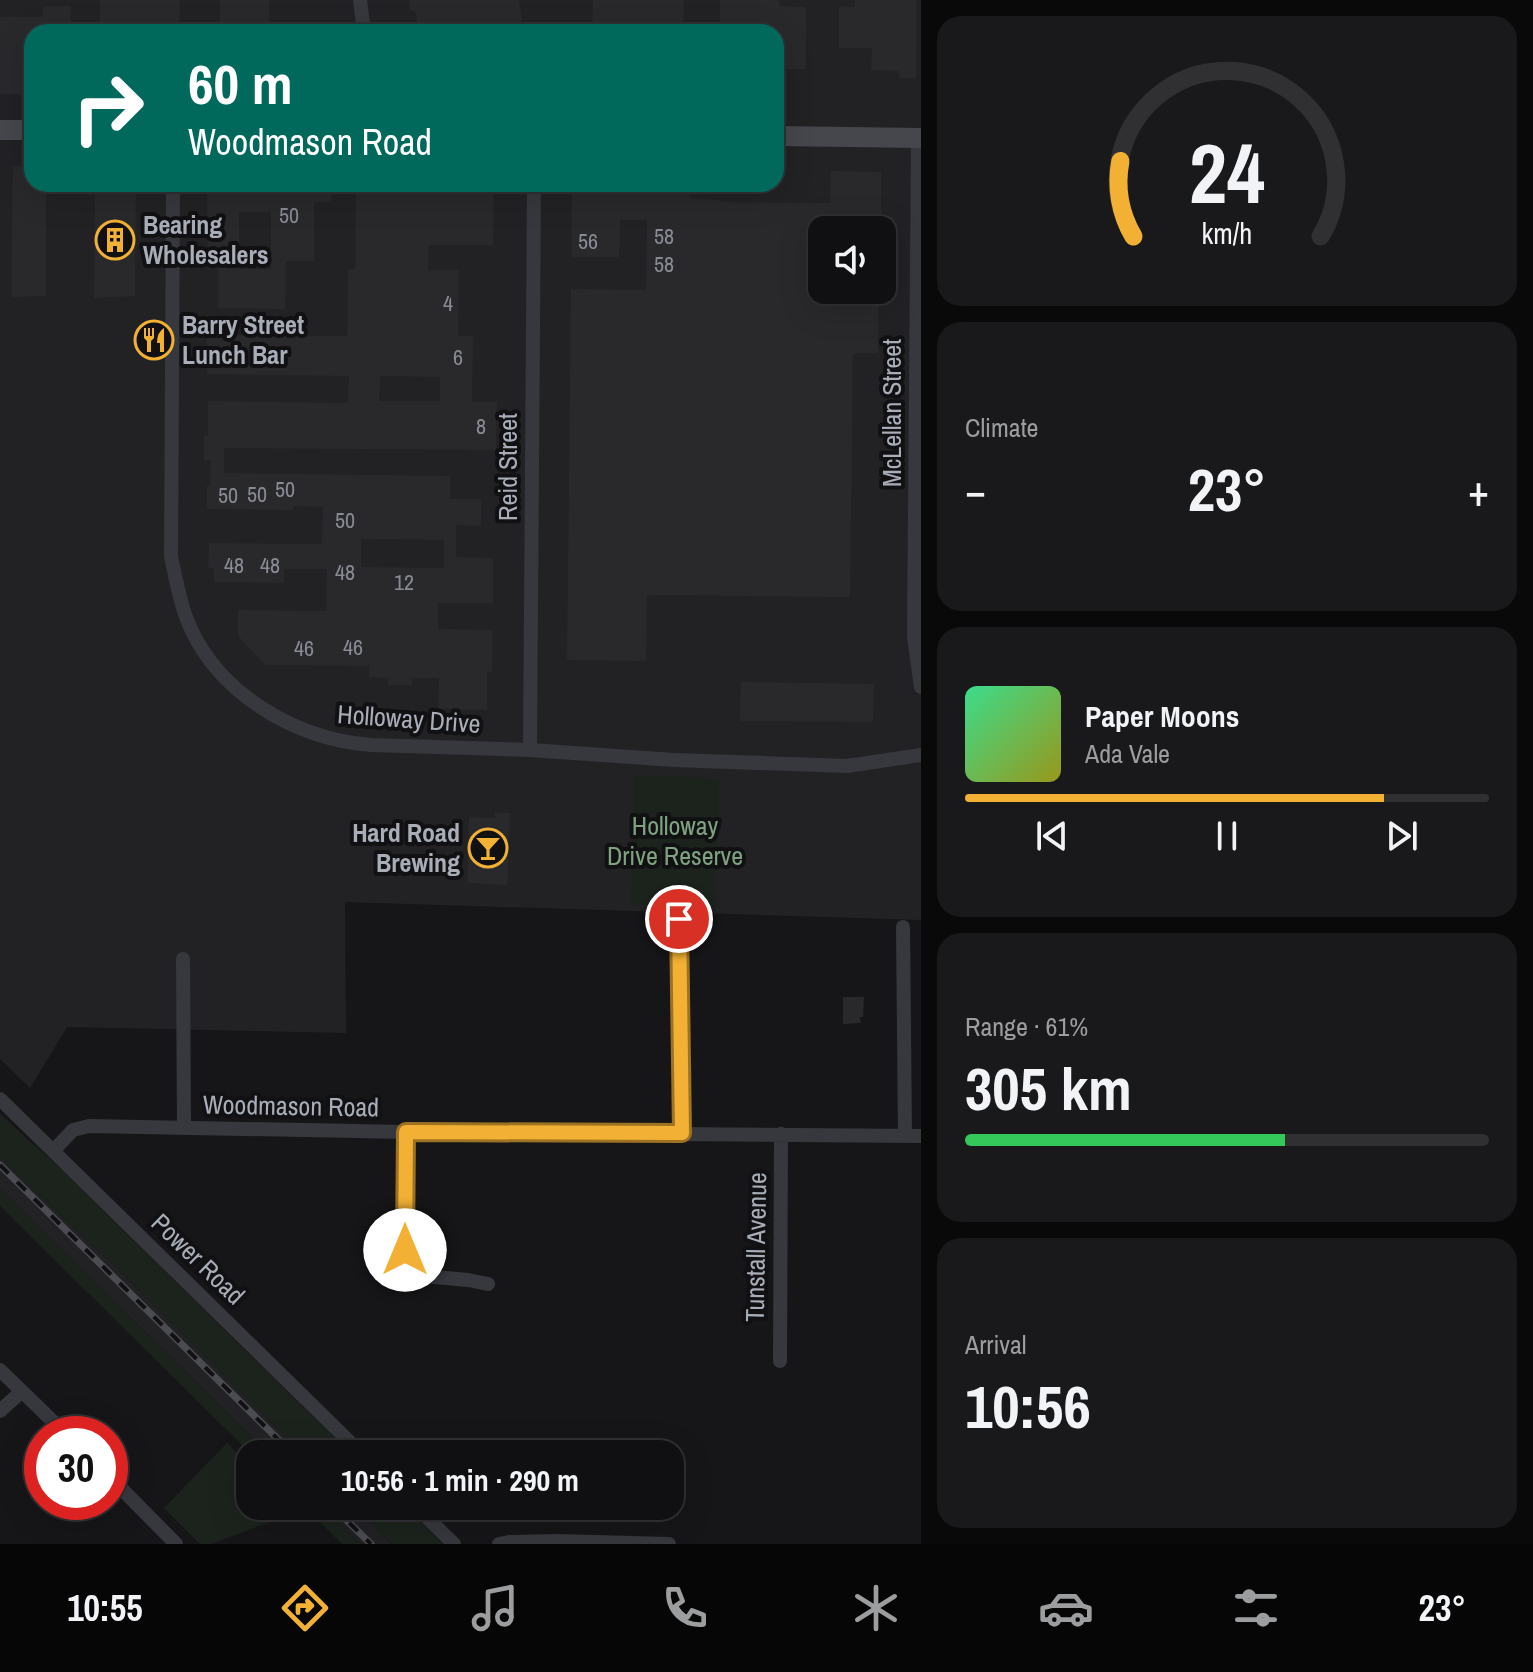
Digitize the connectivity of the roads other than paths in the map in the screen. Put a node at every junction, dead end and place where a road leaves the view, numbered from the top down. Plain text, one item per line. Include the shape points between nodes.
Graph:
1 (360, 0) edge
2 (363, 24) edge
3 (0, 130) edge
4 (24, 130) edge
5 (784, 136) edge
6 (920, 138) edge
7 (173, 192) edge
8 (534, 192) edge
9 (921, 687) edge
10 (530, 750) junction
11 (921, 755) edge
12 (679, 919) dead end
13 (903, 927) dead end
14 (183, 959) dead end
15 (0, 1099) edge
16 (184, 1128) junction
17 (406, 1132) junction
18 (682, 1133) junction
19 (781, 1134) junction
20 (905, 1135) junction
21 (921, 1136) edge
22 (53, 1151) junction
23 (488, 1284) dead end
24 (780, 1361) dead end
25 (0, 1370) edge
26 (22, 1391) junction
27 (0, 1411) edge
28 (48, 1416) edge
29 (348, 1440) edge
30 (128, 1495) edge
31 (429, 1520) edge
32 (176, 1544) edge
33 (454, 1544) edge
34 (499, 1544) edge
35 (669, 1544) edge

1 - 2 street
3 - 4 main road
5 - 6 main road
6 - 9 street, McLellan Street via 914,637
7 - 10 street, Holloway Drive via 171,556 187,619 204,651 255,704 324,737 371,745
8 - 10 street, Reid Street
10 - 11 street, Holloway Drive via 847,766
12 - 18 street
13 - 20 street
14 - 16 street
15 - 22 street, Power Road
16 - 17 street, Woodmason Road
16 - 22 street, Woodmason Road via 89,1126 73,1130
17 - 18 street, Woodmason Road
17 - 23 street via 405,1250 411,1267 424,1276
18 - 19 street, Woodmason Road
19 - 20 street, Woodmason Road
19 - 24 street, Tunstall Avenue
20 - 21 street, Woodmason Road
22 - 29 street, Power Road
25 - 26 street
26 - 27 street
26 - 28 street
30 - 32 street
31 - 33 street
34 - 35 street

